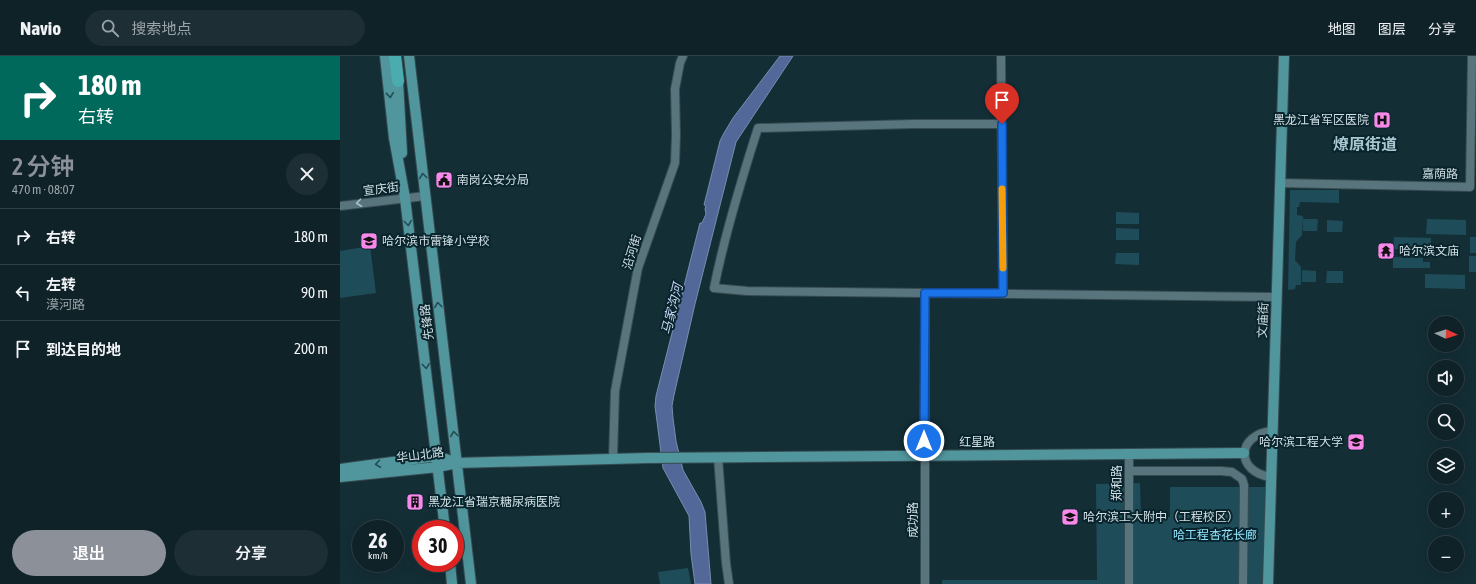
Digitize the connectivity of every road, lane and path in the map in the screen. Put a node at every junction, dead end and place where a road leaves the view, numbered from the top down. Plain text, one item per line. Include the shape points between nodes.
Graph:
1 (385, 56) edge
2 (395, 56) edge
3 (409, 56) edge
4 (683, 56) edge
5 (1002, 56) edge
6 (1284, 56) edge
7 (1472, 56) edge
8 (398, 81) joint
9 (1002, 124) junction
10 (1280, 183) junction
11 (425, 196) junction
12 (405, 198) junction
13 (340, 206) edge
14 (925, 293) junction
15 (1003, 293) junction
16 (1277, 297) junction
17 (1273, 431) junction
18 (1244, 453) junction
19 (1129, 454) junction
20 (924, 455) junction
21 (436, 456) junction
22 (718, 457) junction
23 (613, 458) junction
24 (457, 463) junction
25 (438, 467) junction
26 (340, 469) edge
27 (1129, 471) junction
28 (340, 477) edge
29 (1271, 478) junction
30 (445, 520) edge
31 (451, 572) edge
32 (452, 584) edge
33 (471, 584) edge
34 (729, 584) edge
35 (925, 584) edge
36 (1129, 584) edge
37 (1243, 584) edge
38 (1268, 584) edge

1 -> 12 main road, 先锋路 via 394,138
2 - 8 highway
11 -> 3 main road, 先锋路
4 - 23 street, 沿河街 via 675,89 675,163 638,268 615,391
5 - 9 street
6 - 10 main road, 文庙街
7 - 10 street, 嘉荫路 via 1470,187
8 - 12 main road
9 - 14 street via 758,128 721,250 714,288 747,291
9 - 15 street
10 - 16 main road, 文庙街
11 - 12 street, 宣庆街
24 -> 11 main road, 先锋路
12 -> 13 street, 宣庆街
12 -> 21 main road, 先锋路
14 - 15 street
14 - 20 street, 成功路
15 - 16 street
16 - 17 main road, 文庙街
17 - 18 street via 1254,436
17 - 29 main road, 文庙街
18 - 19 main road, 红星路
18 - 29 street via 1248,466 1256,474
19 - 20 main road, 红星路
19 - 27 street, 郑和路
20 - 22 main road, 红星路
20 - 35 street, 成功路
21 - 24 main road, 华山北路
21 - 25 main road, 先锋路
21 -> 26 main road, 华山北路
22 - 23 main road, 红星路
22 - 34 street
23 - 24 main road, 红星路
24 - 25 main road, 华山北路
24 - 33 main road, 先锋路
25 - 28 main road, 华山北路
25 - 30 main road, 先锋路
27 - 36 street, 郑和路
27 - 37 street via 1221,470 1232,472 1242,479
29 - 38 main road, 文庙街
31 - 32 main road

